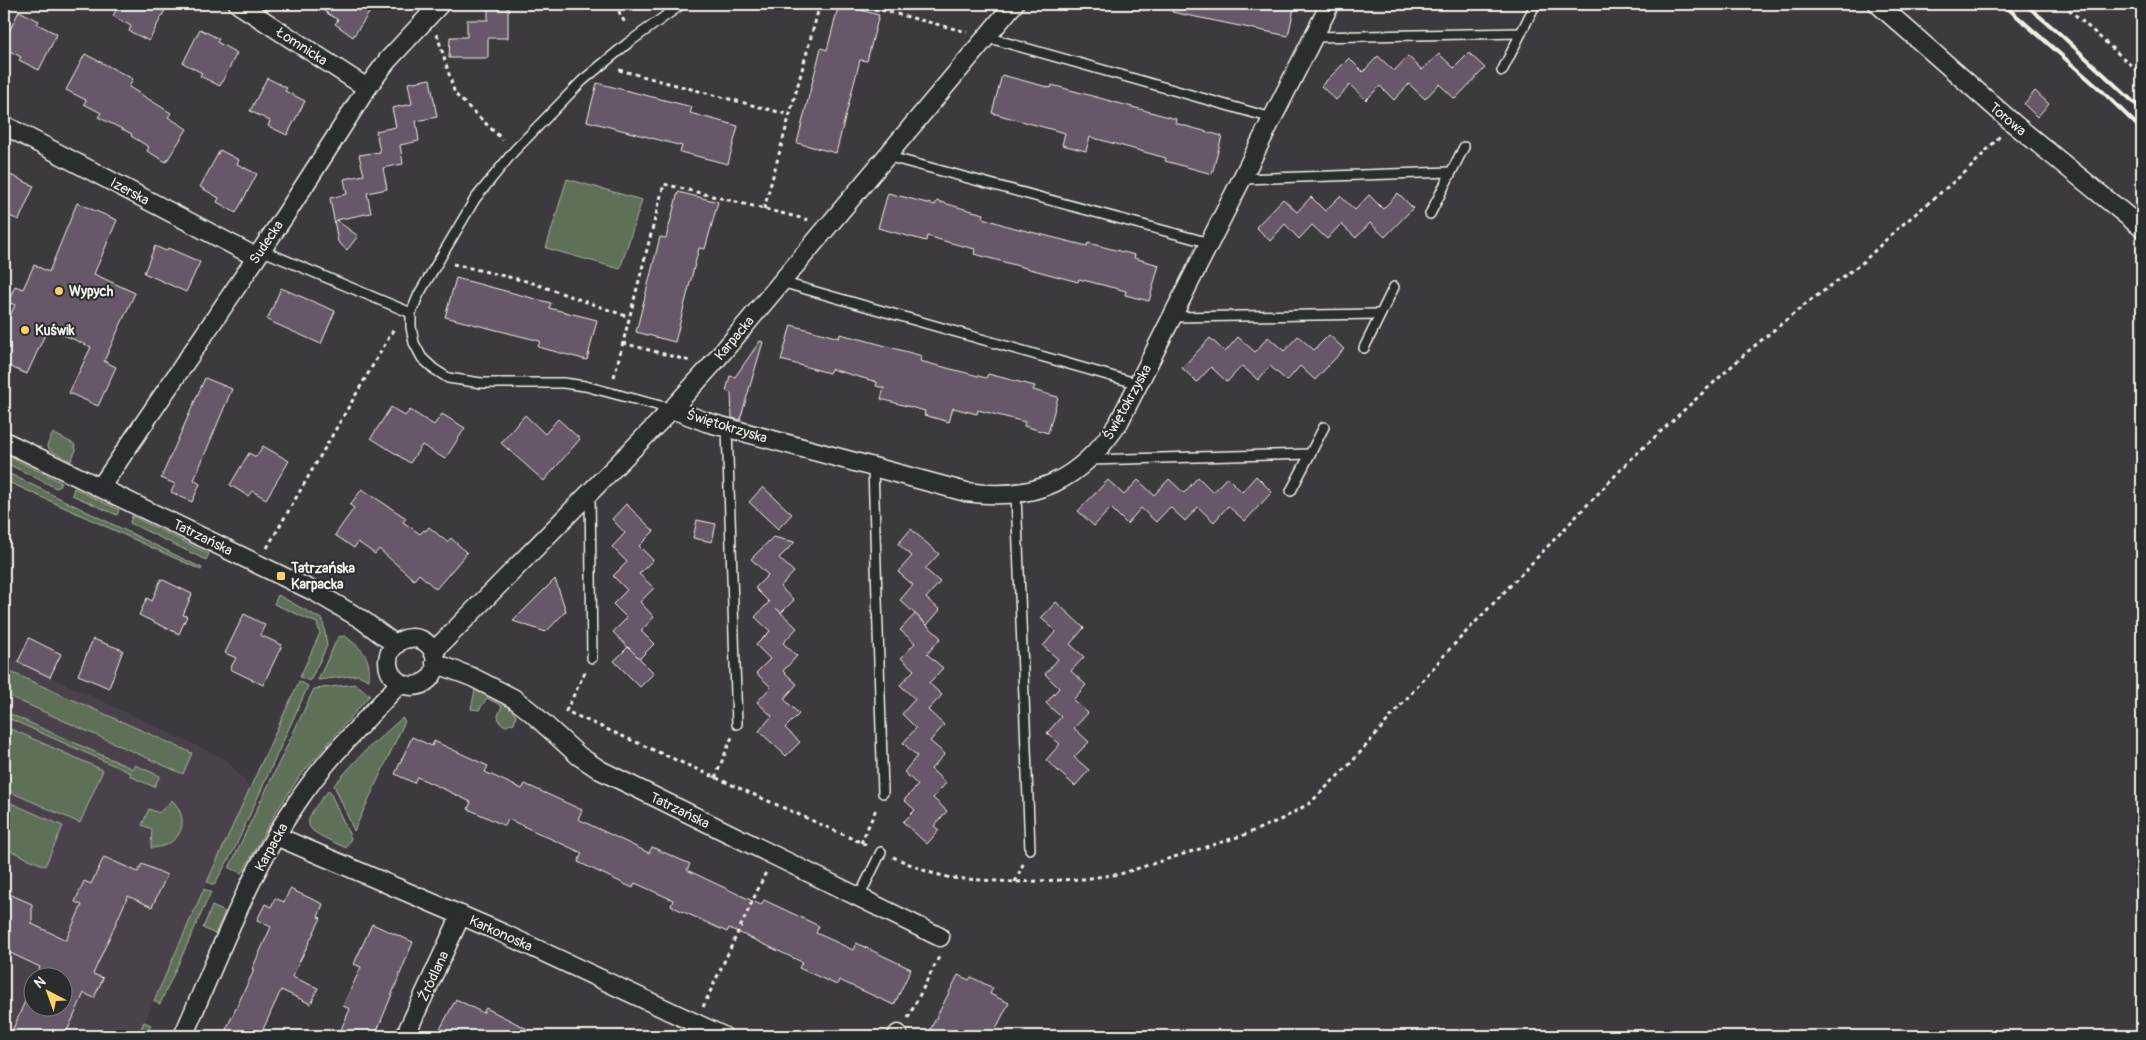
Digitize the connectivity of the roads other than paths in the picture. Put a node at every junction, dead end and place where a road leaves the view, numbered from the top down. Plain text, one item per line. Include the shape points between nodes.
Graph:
1 (238, 4) edge
2 (682, 4) edge
3 (1014, 4) edge
4 (1330, 4) edge
5 (1878, 4) edge
6 (435, 8) edge
7 (1533, 9) dead end
8 (1521, 33) junction
9 (986, 37) junction
10 (1313, 37) junction
11 (1502, 71) dead end
12 (366, 88) junction
13 (1272, 118) junction
14 (4, 125) edge
15 (1464, 147) dead end
16 (886, 156) junction
17 (1451, 172) junction
18 (1242, 179) junction
19 (1430, 214) dead end
20 (2142, 228) edge
21 (1210, 243) junction
22 (259, 253) junction
23 (782, 282) junction
24 (1394, 287) dead end
25 (408, 311) junction
26 (1380, 314) junction
27 (1172, 317) junction
28 (1364, 348) dead end
29 (1139, 384) junction
30 (672, 409) junction
31 (1324, 427) dead end
32 (727, 428) junction
33 (4, 441) edge
34 (1310, 454) junction
35 (1090, 460) junction
36 (873, 467) junction
37 (100, 488) junction
38 (590, 492) junction
39 (1291, 492) dead end
40 (1016, 495) junction
41 (396, 645) junction
42 (434, 658) junction
43 (592, 658) road end
44 (400, 683) junction
45 (737, 724) road end
46 (883, 793) road end
47 (276, 836) junction
48 (1030, 849) road end
49 (881, 852) road end
50 (859, 897) junction
51 (461, 915) junction
52 (940, 937) road end
53 (183, 1036) edge
54 (405, 1036) edge
55 (723, 1036) edge

1 - 12 street, Łomnicka
2 - 25 lane via 582,81 514,151 475,199
3 - 9 street, Karpacka
4 - 10 street, Świętokrzyska
5 - 20 street, Torowa via 2013,123
6 - 12 street, Sudecka
7 - 8 lane
8 - 10 lane
8 - 11 lane
9 - 13 lane
9 - 16 street, Karpacka
10 - 13 street, Świętokrzyska
12 - 22 street, Sudecka
13 - 18 street, Świętokrzyska
14 - 22 street, Izerska
15 - 17 lane
16 - 21 lane
16 - 23 street, Karpacka
17 - 18 lane
17 - 19 lane
18 - 21 street, Świętokrzyska
21 - 27 street, Świętokrzyska
22 - 25 lane
22 - 37 street, Sudecka
23 - 29 lane
23 - 30 street, Karpacka
24 - 26 lane
25 - 30 lane via 414,343 422,358 448,378 481,383 563,384 610,392
26 - 27 lane
26 - 28 lane
27 - 29 street, Świętokrzyska
29 - 35 street, Świętokrzyska via 1119,422
30 - 32 street, Świętokrzyska
30 - 38 street, Karpacka
31 - 34 lane
32 - 36 street, Świętokrzyska
32 - 45 lane
33 - 37 street, Tatrzańska
34 - 35 lane
34 - 39 lane
35 - 40 street, Świętokrzyska via 1048,485
36 - 40 street, Świętokrzyska via 966,492
36 - 46 lane
37 - 41 street, Tatrzańska via 340,606
38 - 42 street, Karpacka
38 - 43 lane
40 - 48 lane
41 - 42 street via 409,638 417,639 424,642
41 - 44 street via 391,650 388,665 394,679
42 - 44 street via 431,676 426,681 414,686
42 - 50 street, Tatrzańska via 513,698 578,756 600,770
44 - 47 street, Karpacka via 316,775
47 - 51 street, Karkonoska
47 - 53 street, Karpacka via 252,881
49 - 50 lane
50 - 52 street, Tatrzańska
51 - 54 street, Źródlana
51 - 55 street, Karkonoska

